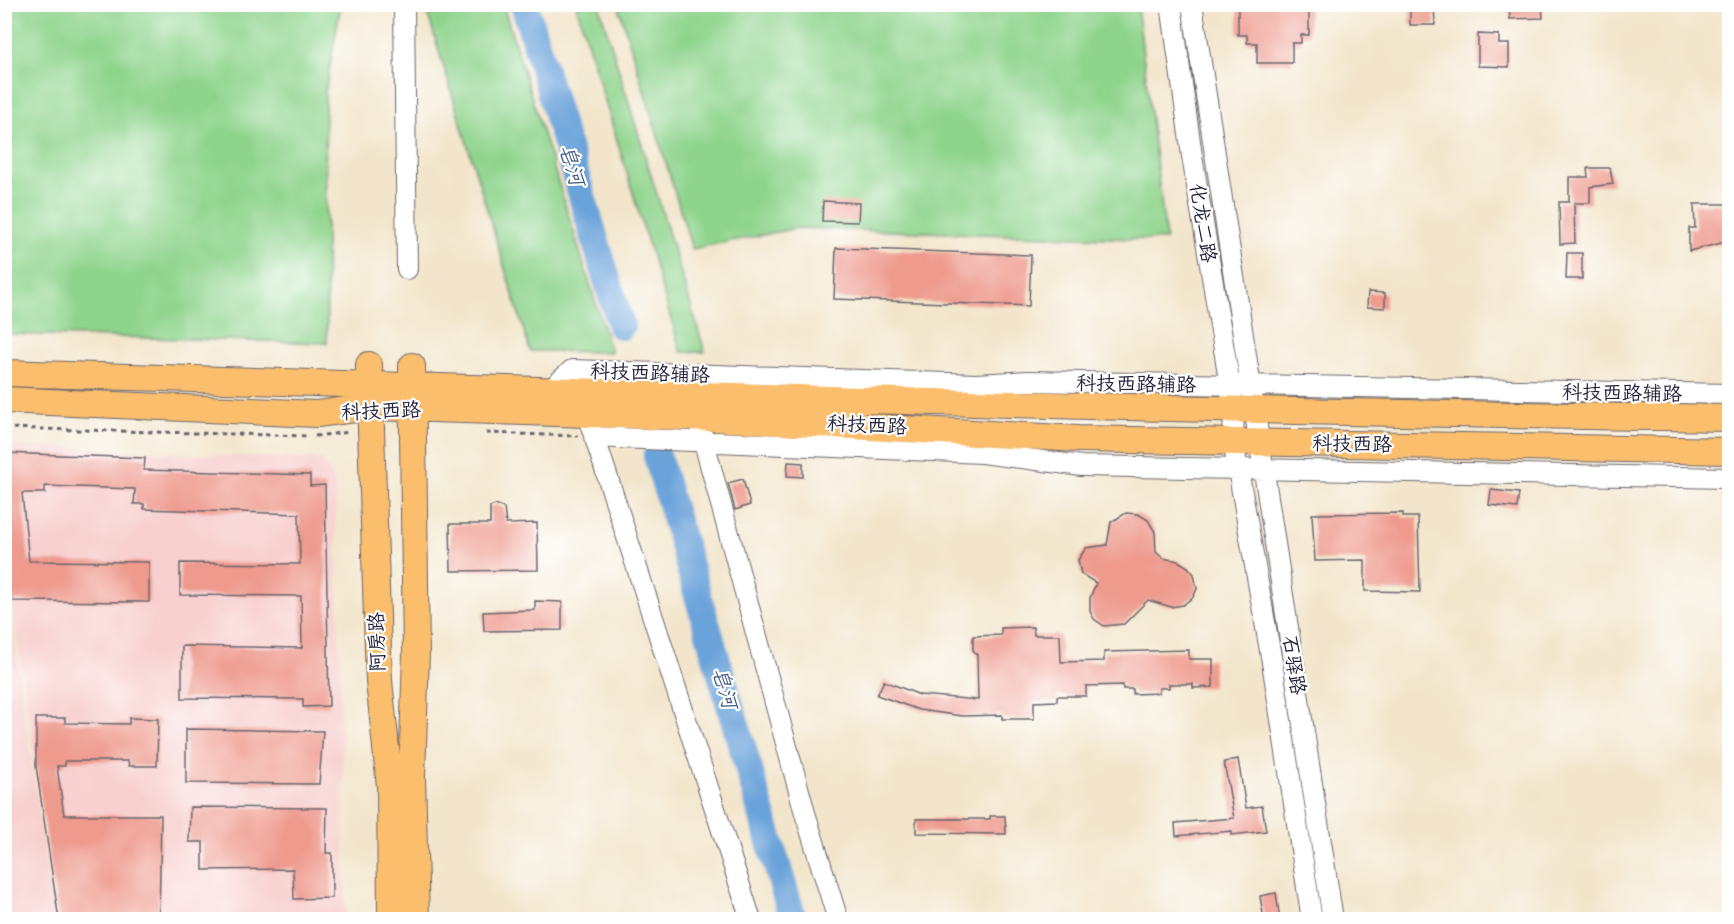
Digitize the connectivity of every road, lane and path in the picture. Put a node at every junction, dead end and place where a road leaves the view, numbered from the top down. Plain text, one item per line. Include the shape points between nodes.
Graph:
1 (404, 4) edge
2 (1171, 4) edge
3 (1192, 4) edge
4 (406, 268) dead end
5 (4, 374) edge
6 (370, 385) junction
7 (412, 386) junction
8 (1730, 394) edge
9 (1243, 398) junction
10 (4, 400) edge
11 (697, 417) junction
12 (1730, 418) edge
13 (591, 426) junction
14 (1233, 441) junction
15 (1260, 441) junction
16 (703, 442) junction
17 (1730, 451) edge
18 (1238, 470) junction
19 (1265, 471) junction
20 (1730, 478) edge
21 (391, 920) edge
22 (416, 920) edge
23 (751, 920) edge
24 (838, 920) edge
25 (1312, 920) edge
26 (1333, 920) edge

1 - 4 street
2 - 9 street, 化龙二路 via 1192,156
3 - 9 street, 化龙二路
5 - 6 main road, 科技西路
6 - 7 main road, 科技西路
6 - 10 main road, 科技西路 via 317,414
6 - 21 main road, 阿房路 via 379,681 390,786
7 - 9 main road, 科技西路 via 952,404
7 - 13 main road, 科技西路
7 - 22 main road, 阿房路
8 - 9 street, 科技西路辅路
9 - 12 main road, 科技西路
9 - 14 street, 化龙二路
9 - 15 street, 石驿路
11 - 13 main road, 科技西路
11 - 14 main road, 科技西路 via 1078,439
11 - 16 street
13 - 16 street
13 - 23 street
14 - 15 main road, 科技西路
14 - 18 street, 石驿路
15 - 17 main road, 科技西路
15 - 19 street, 石驿路
16 - 18 street via 982,453 1082,466
16 - 24 street
18 - 19 street
18 - 25 street, 石驿路
19 - 20 street
19 - 26 street, 石驿路

